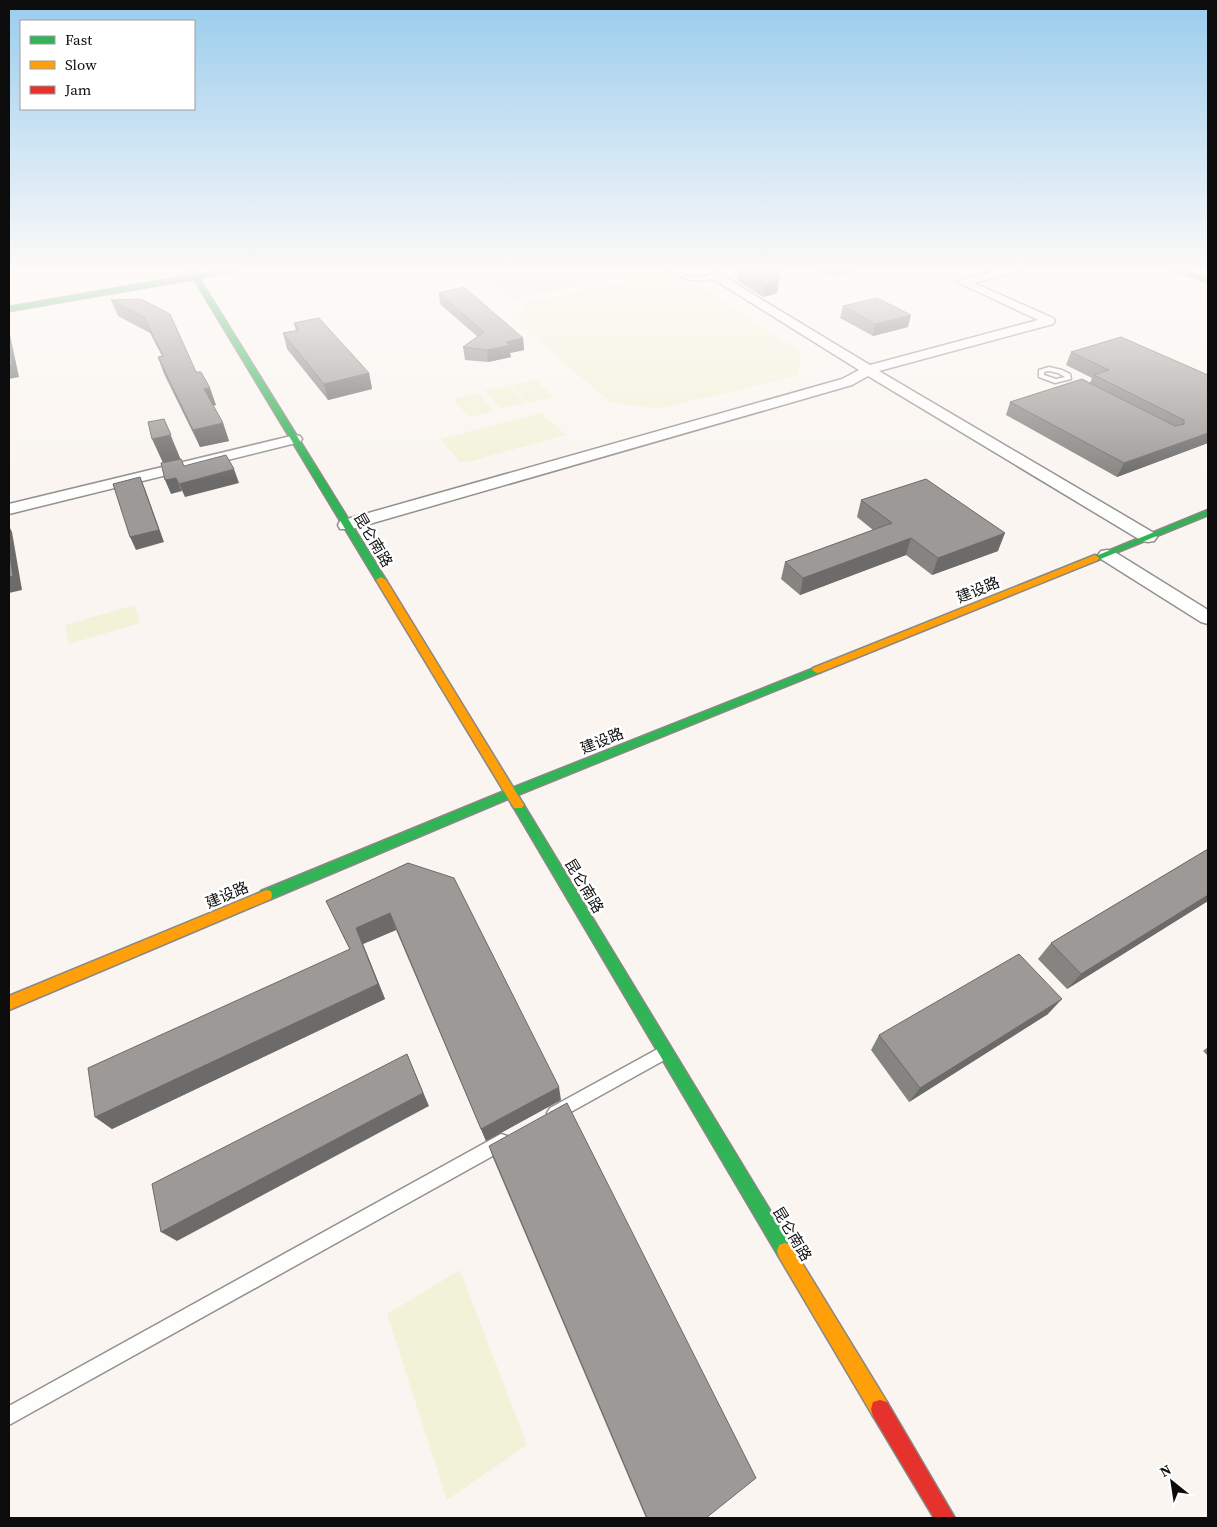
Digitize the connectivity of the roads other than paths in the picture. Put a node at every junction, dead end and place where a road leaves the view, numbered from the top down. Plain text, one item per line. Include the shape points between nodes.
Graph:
1 (233, 338) edge
2 (819, 338) edge
3 (985, 338) edge
4 (868, 370) junction
5 (1065, 381) dead end
6 (1074, 386) edge
7 (295, 439) junction
8 (9, 509) edge
9 (1208, 512) edge
10 (346, 525) junction
11 (1148, 537) junction
12 (1107, 555) junction
13 (1208, 618) edge
14 (511, 793) junction
15 (9, 1003) edge
16 (665, 1051) junction
17 (544, 1118) edge
18 (518, 1133) edge
19 (9, 1416) edge
20 (945, 1518) edge

1 - 7 main road, 昆仑南路
2 - 4 street
3 - 4 street
4 - 10 street via 847,382
4 - 11 street
5 - 6 lane
7 - 8 street
7 - 10 main road, 昆仑南路
9 - 11 main road, 建设路
10 - 14 main road, 昆仑南路
11 - 12 main road, 建设路
12 - 13 street
12 - 14 main road, 建设路
14 - 15 main road, 建设路
14 - 16 main road, 昆仑南路
16 - 17 lane
16 - 20 main road, 昆仑南路
18 - 19 lane

